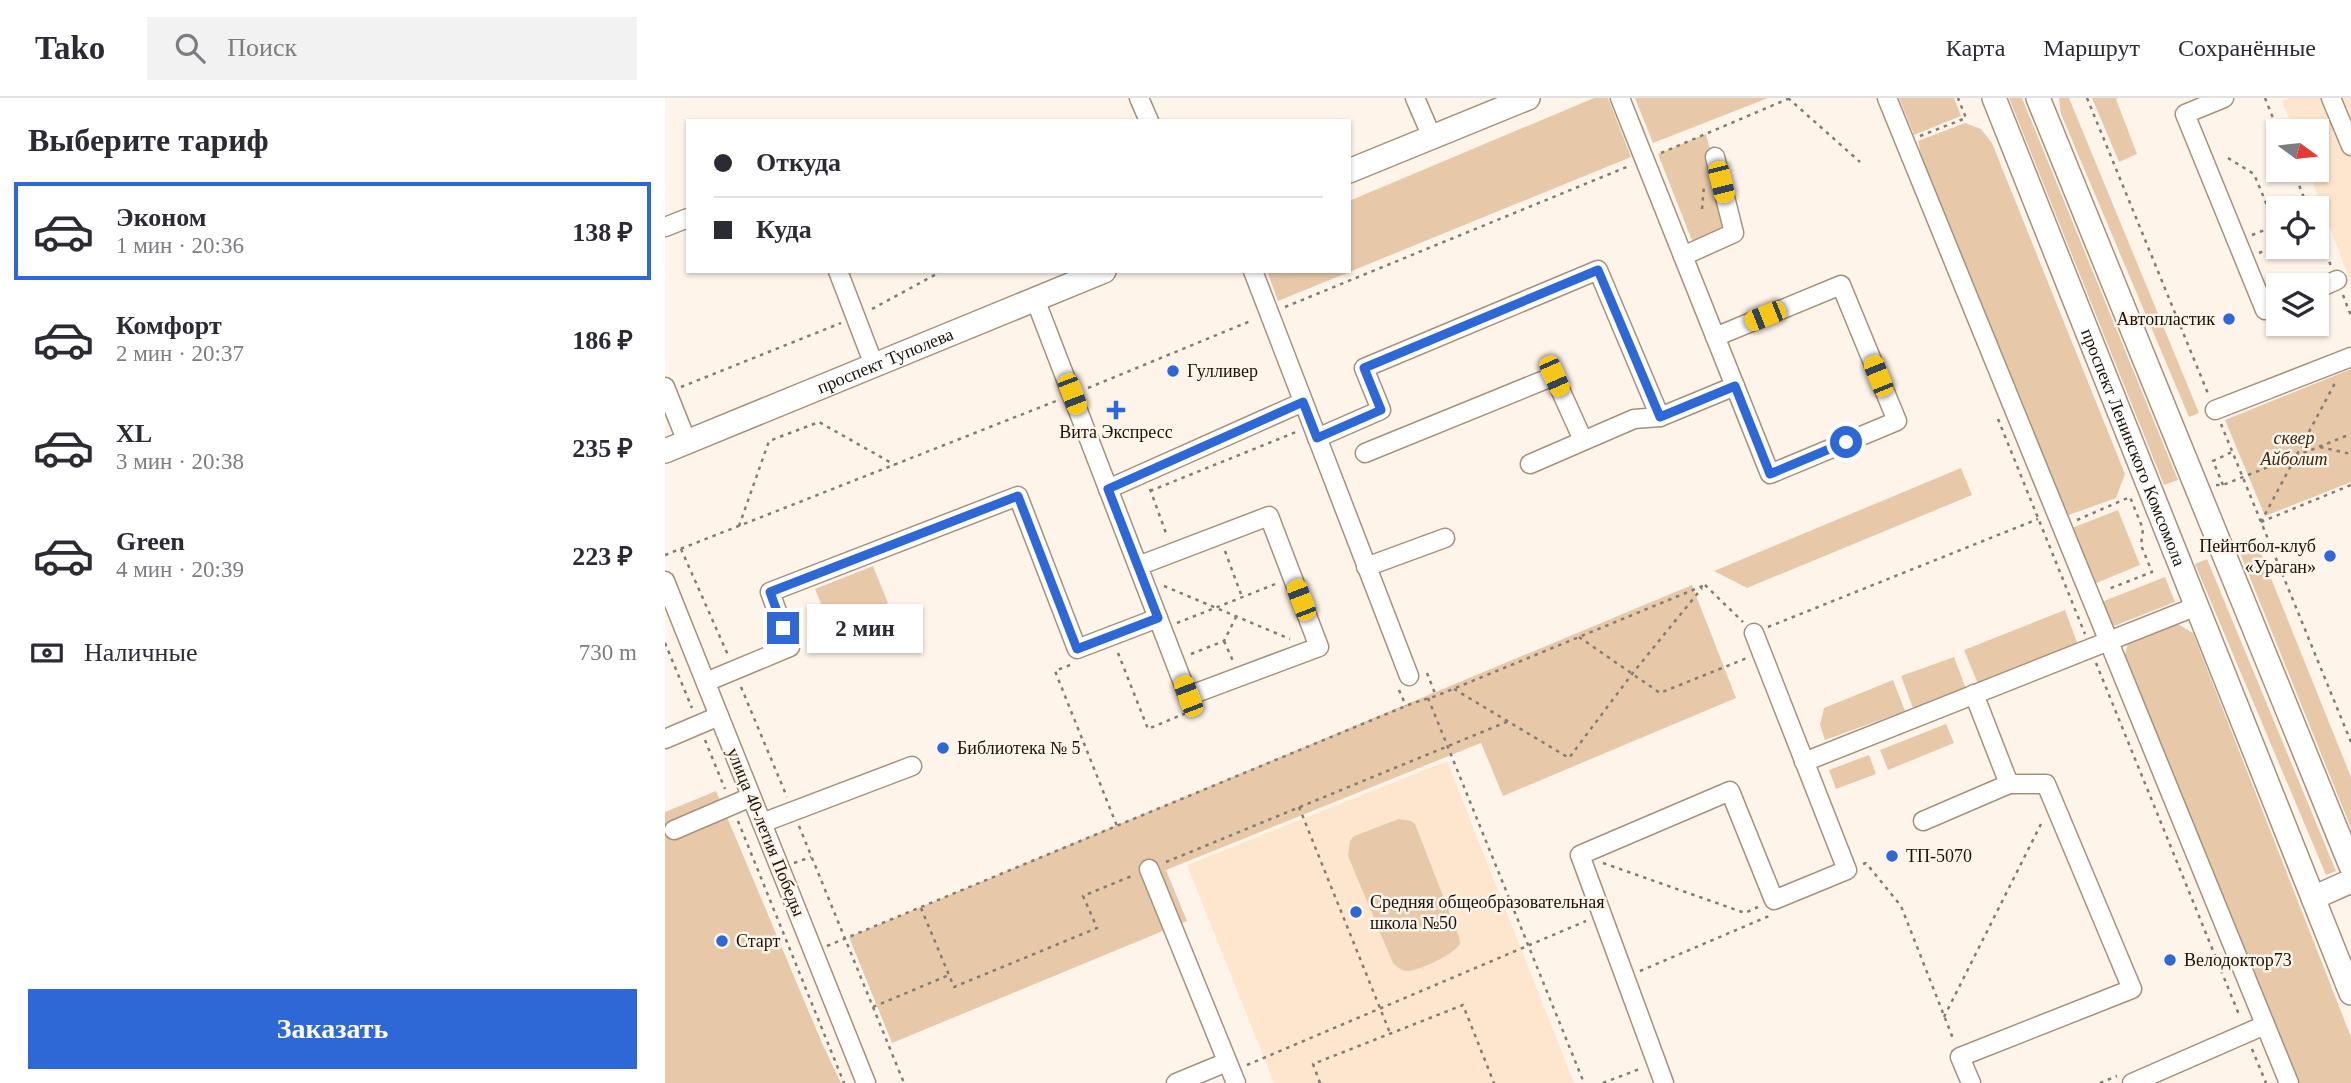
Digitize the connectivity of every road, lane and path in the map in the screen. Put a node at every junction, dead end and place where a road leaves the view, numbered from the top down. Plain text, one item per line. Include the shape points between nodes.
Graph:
1 (1139, 98) edge
2 (1415, 98) edge
3 (1528, 98) edge
4 (1620, 98) edge
5 (1776, 98) edge
6 (1789, 98) edge
7 (1887, 98) edge
8 (1958, 98) edge
9 (1994, 98) edge
10 (2038, 98) edge
11 (2224, 98) edge
12 (2265, 98) edge
13 (2331, 98) edge
14 (1778, 103) junction
15 (1148, 119) edge
16 (2273, 119) edge
17 (1432, 137) junction
18 (1905, 142) junction
19 (2351, 146) edge
20 (1715, 157) dead end
21 (2228, 158) dead end
22 (1645, 160) junction
23 (1860, 162) dead end
24 (1351, 170) edge
25 (2266, 204) edge
26 (686, 219) edge
27 (665, 227) edge
28 (2266, 230) edge
29 (2250, 236) dead end
30 (2266, 250) edge
31 (1683, 256) junction
32 (2250, 257) dead end
33 (839, 273) edge
34 (938, 273) edge
35 (1099, 273) edge
36 (1254, 273) edge
37 (2337, 280) dead end
38 (2329, 284) edge
39 (1035, 299) junction
40 (2266, 310) edge
41 (1269, 313) junction
42 (857, 317) junction
43 (1715, 337) junction
44 (2350, 357) edge
45 (874, 365) junction
46 (1735, 386) junction
47 (666, 390) edge
48 (1072, 394) junction
49 (1303, 402) junction
50 (2215, 410) dead end
51 (1660, 417) junction
52 (2351, 434) edge
53 (1309, 437) junction
54 (1583, 440) junction
55 (687, 442) junction
56 (2009, 446) dead end
57 (2320, 447) junction
58 (665, 451) edge
59 (2232, 452) dead end
60 (1365, 453) dead end
61 (2351, 454) edge
62 (2298, 455) junction
63 (895, 464) junction
64 (1530, 464) dead end
65 (1144, 473) junction
66 (2210, 485) dead end
67 (2223, 485) junction
68 (2351, 485) edge
69 (1108, 489) junction
70 (1150, 491) junction
71 (2038, 519) junction
72 (738, 527) junction
73 (2062, 527) junction
74 (2044, 534) junction
75 (1219, 535) junction
76 (1445, 538) dead end
77 (1170, 545) dead end
78 (681, 550) junction
79 (665, 555) edge
80 (1366, 567) junction
81 (1140, 571) junction
82 (1292, 577) junction
83 (665, 581) edge
84 (1705, 585) junction
85 (2090, 596) junction
86 (1242, 597) junction
87 (2197, 606) junction
88 (1217, 608) junction
89 (1237, 616) junction
90 (1160, 623) junction
91 (1754, 633) junction
92 (1579, 637) junction
93 (2109, 641) junction
94 (665, 643) edge
95 (1116, 647) dead end
96 (1314, 649) junction
97 (2090, 649) junction
98 (1762, 652) junction
99 (1174, 661) junction
100 (1080, 662) dead end
101 (735, 670) junction
102 (1632, 674) junction
103 (1402, 678) joint
104 (706, 682) junction
105 (1453, 688) junction
106 (1974, 694) junction
107 (1428, 698) junction
108 (1406, 706) junction
109 (1197, 709) dead end
110 (719, 716) junction
111 (1509, 721) junction
112 (699, 725) junction
113 (665, 739) edge
114 (1447, 746) junction
115 (1804, 762) junction
116 (912, 766) dead end
117 (2009, 784) junction
118 (751, 797) junction
119 (2053, 800) junction
120 (731, 806) junction
121 (1299, 807) junction
122 (793, 811) junction
123 (1923, 821) dead end
124 (762, 823) junction
125 (1118, 826) junction
126 (674, 830) dead end
127 (1580, 855) junction
128 (2351, 866) edge
129 (1149, 869) junction
130 (1847, 870) junction
131 (2351, 881) edge
132 (2313, 898) junction
133 (1774, 900) junction
134 (921, 908) junction
135 (1602, 914) junction
136 (844, 939) junction
137 (1528, 944) junction
138 (814, 951) junction
139 (793, 960) junction
140 (949, 975) junction
141 (1625, 977) junction
142 (2351, 993) edge
143 (873, 1007) junction
144 (1381, 1009) junction
145 (1944, 1017) junction
146 (2265, 1025) junction
147 (1390, 1033) junction
148 (2246, 1033) junction
149 (1960, 1057) junction
150 (1657, 1062) junction
151 (1232, 1072) edge
152 (843, 1083) edge
153 (866, 1083) edge
154 (904, 1083) edge
155 (1176, 1083) edge
156 (1321, 1083) edge
157 (1494, 1083) edge
158 (1584, 1083) edge
159 (1603, 1083) edge
160 (1664, 1083) edge
161 (1971, 1083) edge
162 (2132, 1083) edge
163 (2266, 1083) edge
164 (2289, 1083) edge

1 - 15 street
2 - 17 street
3 - 17 main road
4 - 22 street
5 - 14 path
6 - 14 path
6 - 23 path
7 - 18 street
8 - 18 path via 1966,118
9 - 87 main road, проспект Ленинского Комсомола
10 - 128 main road
11 - 40 street via 2185,114
12 - 16 path
13 - 19 street
14 - 22 path
17 - 24 main road
18 - 73 street
20 - 31 street via 1734,233
21 - 25 path via 2254,174
22 - 31 street
22 - 41 path
26 - 27 street
28 - 29 path
30 - 32 path
31 - 43 street
33 - 42 street
34 - 42 path
35 - 39 main road, проспект Туполева
36 - 41 street
37 - 38 street
39 - 45 main road, проспект Туполева
39 - 48 street
41 - 48 path
41 - 49 street
42 - 45 street
42 - 47 path
43 - 46 street
43 - 46 street via 1841,285 1896,421 1770,474
44 - 50 street
44 - 62 path
45 - 55 main road, проспект Туполева
46 - 51 street
47 - 55 street
48 - 63 path
48 - 69 street
49 - 53 street
49 - 65 street
51 - 53 street via 1598,270 1364,368 1381,410
51 - 54 street via 1634,419
52 - 57 path
53 - 70 path via 1296,432
53 - 80 street
54 - 60 street via 1554,376
54 - 64 street
55 - 58 main road, проспект Туполева
56 - 71 path
57 - 61 path
57 - 62 path
59 - 67 path via 2213,461
62 - 67 path
62 - 68 path via 2261,522
63 - 72 path
63 - 72 path via 819,422 769,441
65 - 69 street
65 - 70 path
66 - 67 path
69 - 81 street
70 - 77 path
71 - 74 path
71 - 91 path
72 - 78 path
73 - 74 path
73 - 85 street
73 - 85 path via 2130,497 2133,504 2152,572
74 - 97 path
75 - 81 street
75 - 82 street via 1269,516
75 - 86 path
76 - 80 street
78 - 79 path
78 - 101 path
80 - 103 street
81 - 88 path
81 - 90 street
82 - 86 path
82 - 96 street via 1319,647
83 - 104 street, улица 40-летия Победы
84 - 91 path
84 - 92 path
84 - 102 path
85 - 93 street
86 - 88 path
87 - 93 street
87 - 132 main road, проспект Ленинского Комсомола
88 - 89 path
88 - 90 path
89 - 96 path
89 - 99 path via 1224,641
90 - 99 street
90 - 101 street via 1077,649 1018,496 770,592 790,646
91 - 98 street
92 - 102 path
92 - 105 path
93 - 97 street
93 - 146 street
94 - 112 path
95 - 109 path via 1148,729
96 - 99 street via 1188,696
97 - 106 street
97 - 148 path
98 - 102 path via 1660,693
98 - 115 street
100 - 125 path via 1055,671
101 - 104 street
101 - 122 path
102 - 111 path via 1569,758
103 - 108 path
104 - 110 street, улица 40-летия Победы
105 - 107 path
105 - 111 path
106 - 115 street
106 - 117 street
107 - 108 path
107 - 114 path
108 - 125 path
110 - 112 street
110 - 118 street, улица 40-летия Победы
111 - 114 path
112 - 113 street
112 - 120 path
114 - 121 path
114 - 137 path
115 - 130 street
116 - 122 street
117 - 119 street via 2046,785
117 - 123 street
118 - 120 street
118 - 124 street, улица 40-летия Победы
119 - 145 path
119 - 149 street via 2132,989
120 - 126 street
120 - 139 path
121 - 129 path
121 - 144 path
122 - 124 street
122 - 136 path
124 - 138 street, улица 40-летия Победы
125 - 134 path
127 - 133 path via 1745,913
127 - 133 street via 1730,792
127 - 135 street
129 - 140 path via 1083,896 1097,928 954,987
129 - 151 street
130 - 133 street
130 - 145 path via 1866,863 1901,906
131 - 132 main road
132 - 142 main road, проспект Ленинского Комсомола
133 - 141 path via 1770,916
134 - 136 path
134 - 140 path
135 - 137 path
135 - 141 street
136 - 138 path
136 - 143 path
137 - 144 path
137 - 158 path
138 - 139 path
138 - 153 street, улица 40-летия Победы
139 - 152 path
140 - 143 path
141 - 150 street
143 - 154 path
144 - 147 path
144 - 151 path
145 - 149 path
146 - 148 street
146 - 164 street
147 - 156 path via 1313,1064
147 - 157 path via 1464,1006
148 - 162 street
148 - 163 path
149 - 161 street
150 - 159 path
150 - 160 street
151 - 155 street

